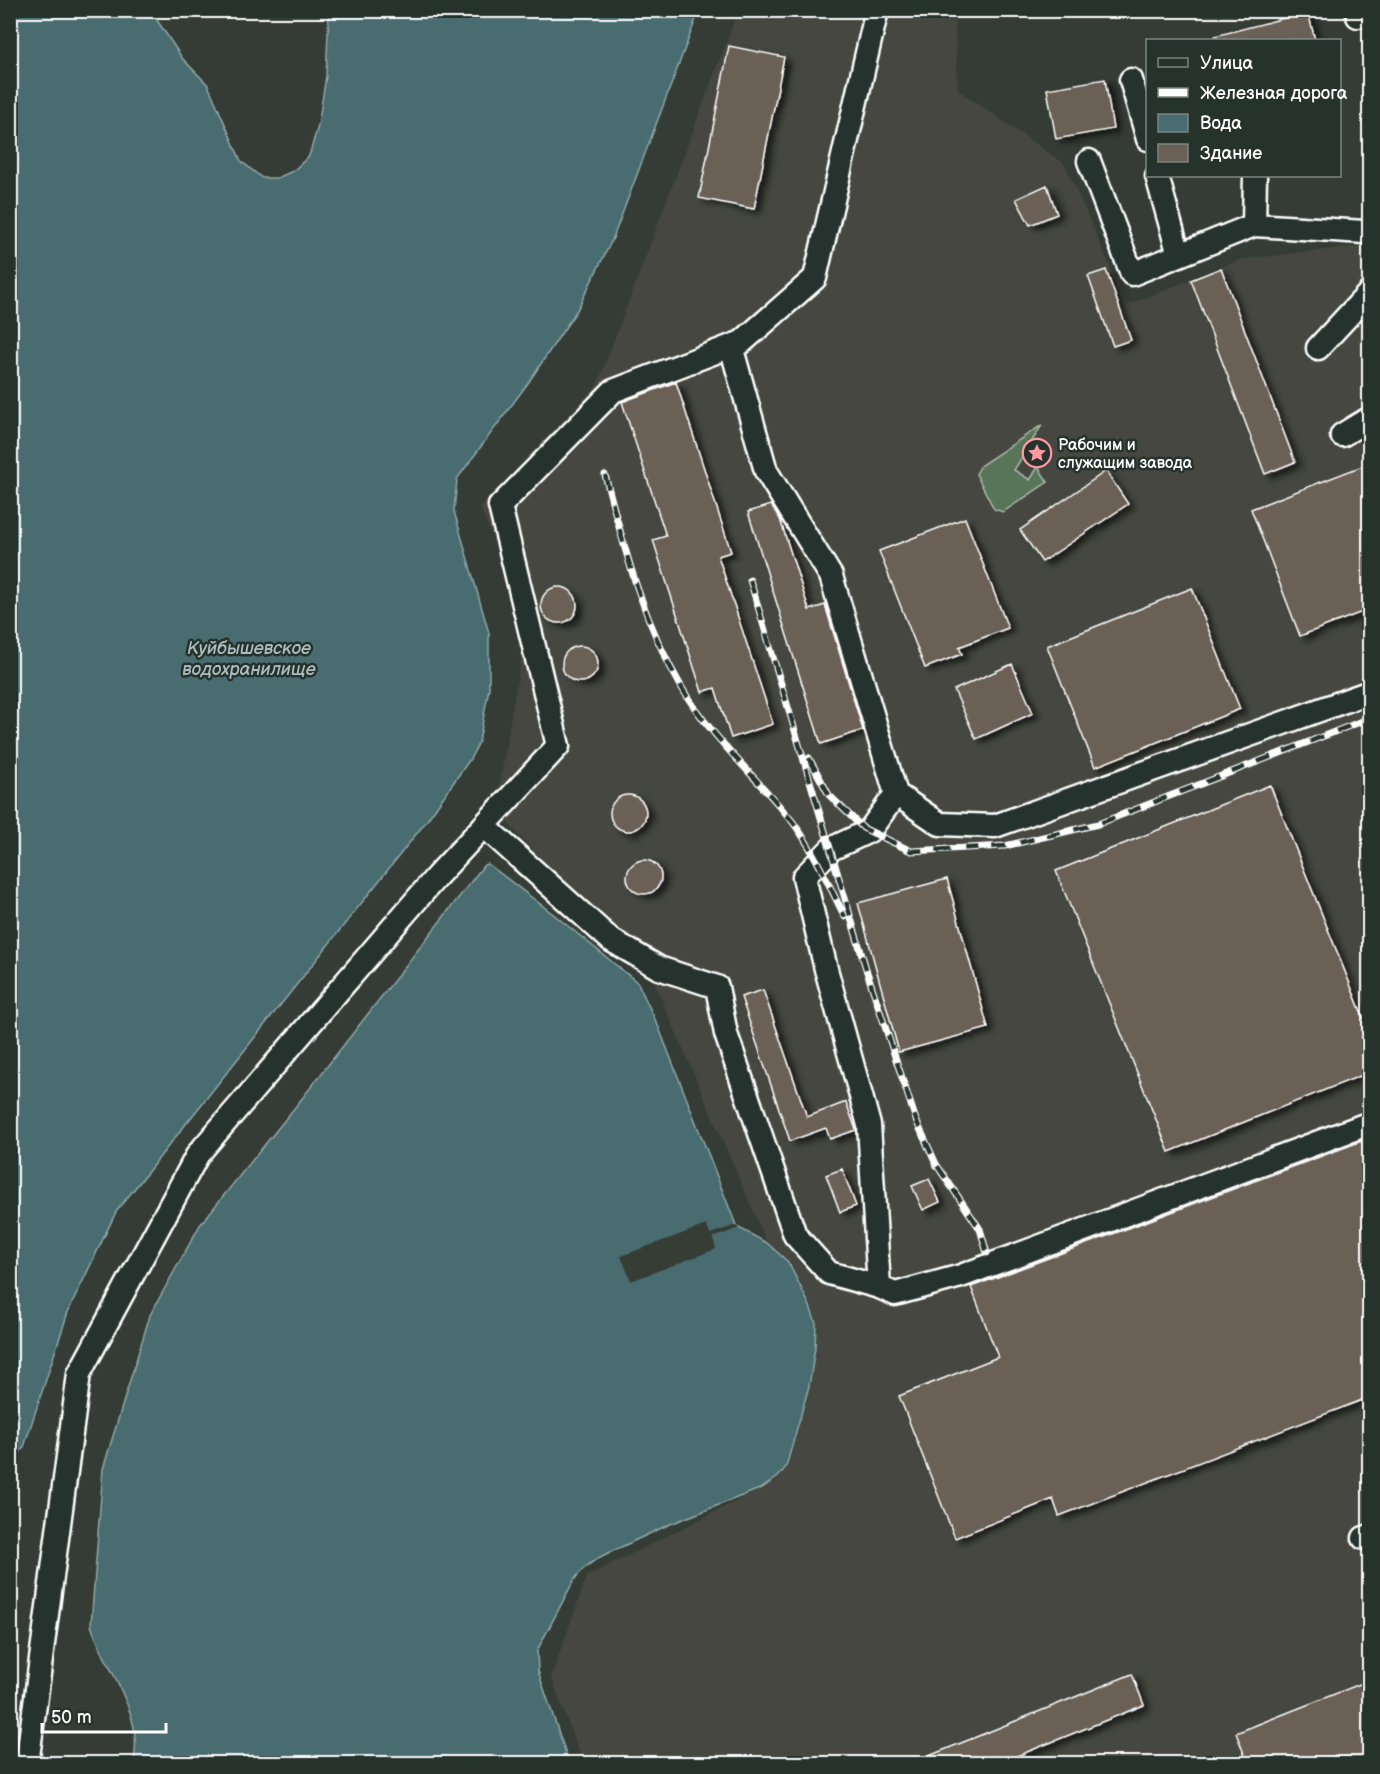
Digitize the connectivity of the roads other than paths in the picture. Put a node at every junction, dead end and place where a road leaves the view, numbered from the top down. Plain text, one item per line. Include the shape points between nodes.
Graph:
1 (877, 10) edge
2 (1131, 80) dead end
3 (1146, 132) edge
4 (1089, 162) dead end
5 (1157, 177) edge
6 (1255, 177) edge
7 (1254, 225) junction
8 (1370, 229) edge
9 (1179, 255) junction
10 (1370, 292) edge
11 (731, 346) junction
12 (1318, 348) dead end
13 (1370, 418) edge
14 (1342, 435) dead end
15 (1370, 692) edge
16 (896, 794) junction
17 (484, 826) junction
18 (1370, 1123) edge
19 (879, 1287) junction
20 (27, 1764) edge

1 - 11 street via 815,278 742,342
2 - 3 street
4 - 9 street via 1132,274
5 - 9 street
6 - 7 street
7 - 8 street via 1364,232
7 - 9 street
10 - 12 street
11 - 16 street via 766,471 831,576
11 - 17 street via 613,391 500,506 558,746
13 - 14 street
15 - 16 street via 995,826 940,824
16 - 19 street via 869,831 831,849 804,877 869,1125
17 - 19 street via 611,940 659,968 717,987 726,1034 795,1235 829,1273
17 - 20 street via 198,1154 79,1374
18 - 19 street via 961,1276 895,1294

